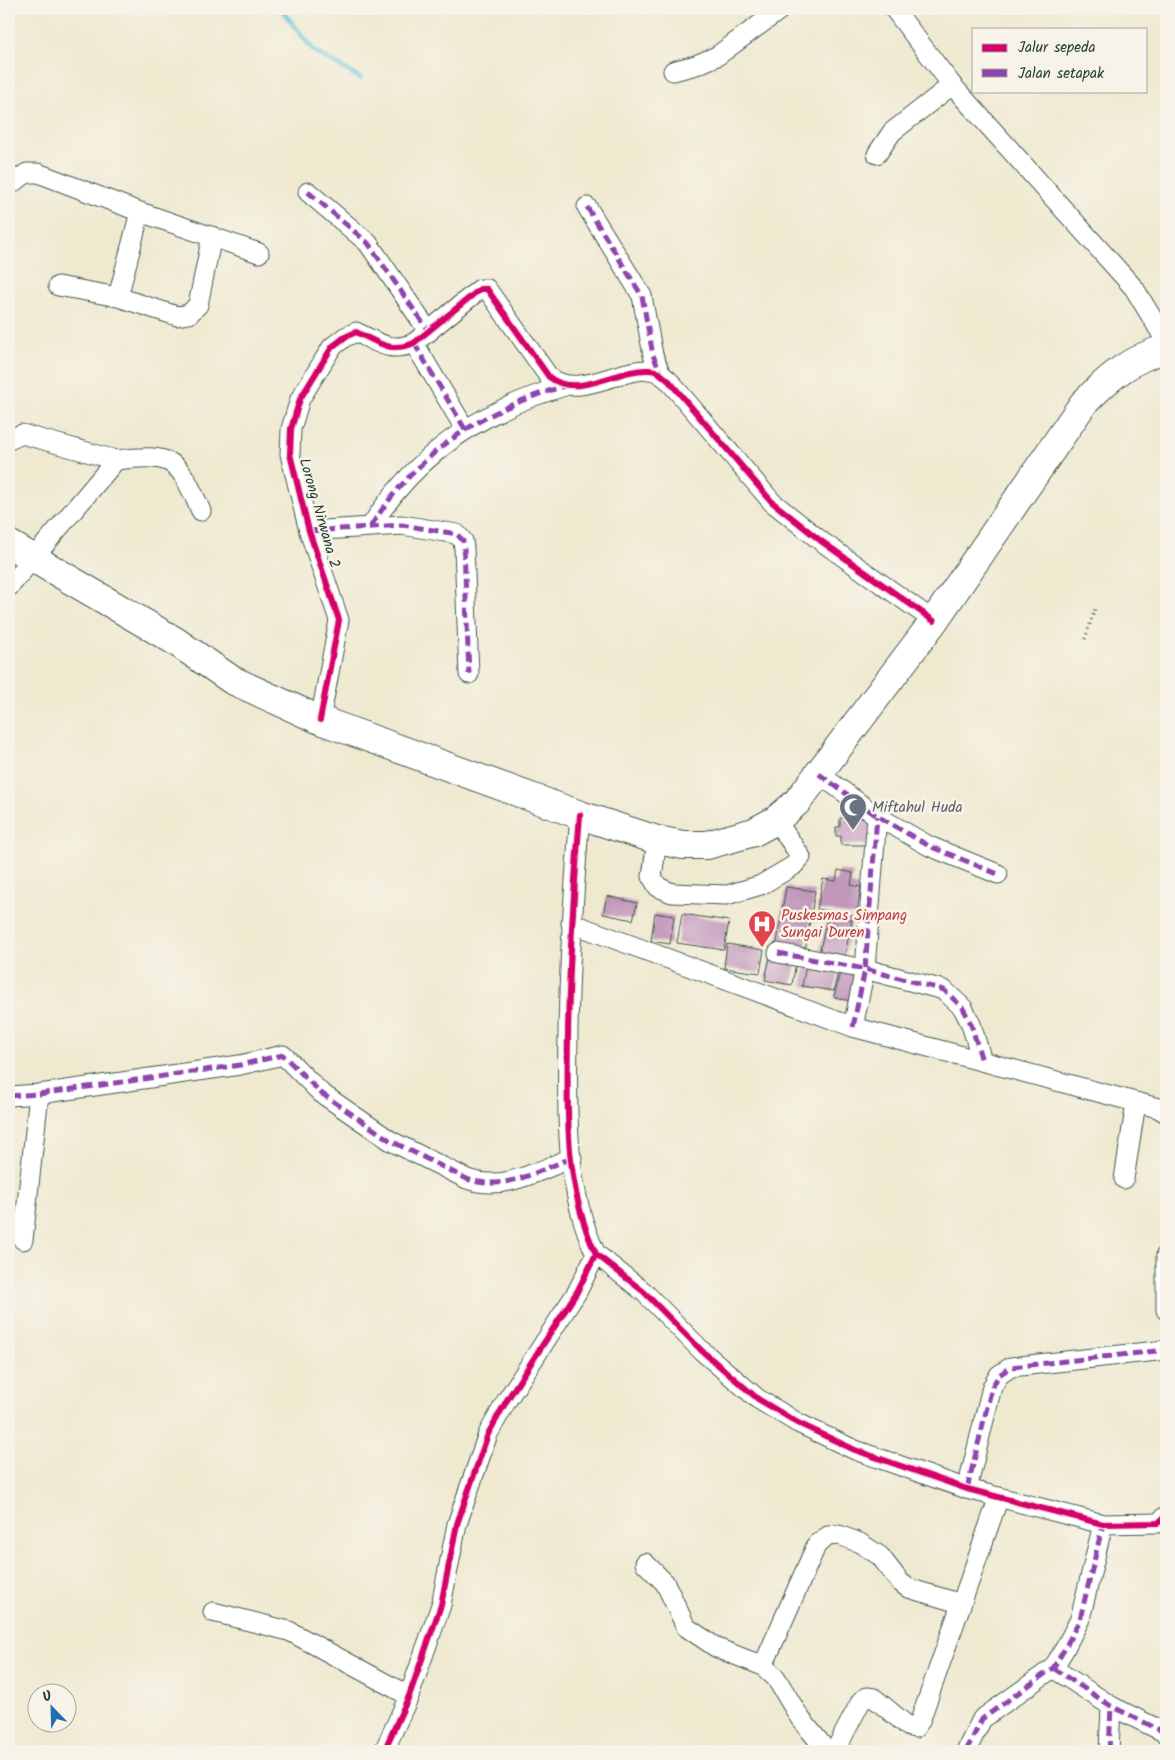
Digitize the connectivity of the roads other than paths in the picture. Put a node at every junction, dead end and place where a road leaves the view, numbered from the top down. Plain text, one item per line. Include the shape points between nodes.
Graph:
1 (781, 9) edge
2 (894, 9) edge
3 (673, 71) dead end
4 (952, 85) junction
5 (877, 154) dead end
6 (9, 185) edge
7 (308, 192) dead end
8 (587, 207) dead end
9 (140, 212) junction
10 (212, 236) junction
11 (259, 252) dead end
12 (58, 286) dead end
13 (118, 297) junction
14 (422, 337) junction
15 (1166, 342) edge
16 (1166, 348) edge
17 (660, 372) junction
18 (565, 386) junction
19 (465, 429) junction
20 (9, 440) edge
21 (116, 460) junction
22 (201, 511) dead end
23 (371, 526) junction
24 (309, 531) junction
25 (9, 544) edge
26 (35, 559) junction
27 (9, 588) edge
28 (934, 621) junction
29 (469, 674) dead end
30 (320, 720) junction
31 (819, 774) junction
32 (580, 815) junction
33 (877, 816) junction
34 (776, 820) junction
35 (657, 840) junction
36 (998, 874) dead end
37 (570, 923) junction
38 (778, 953) dead end
39 (865, 969) junction
40 (853, 1027) junction
41 (982, 1062) junction
42 (39, 1094) junction
43 (9, 1096) edge
44 (1136, 1103) junction
45 (1166, 1113) edge
46 (572, 1158) junction
47 (1124, 1179) dead end
48 (23, 1240) dead end
49 (596, 1254) junction
50 (1166, 1255) edge
51 (1166, 1310) edge
52 (1166, 1350) edge
53 (967, 1489) junction
54 (999, 1497) junction
55 (1166, 1516) edge
56 (1104, 1524) junction
57 (645, 1562) dead end
58 (959, 1603) junction
59 (213, 1612) dead end
60 (763, 1666) junction
61 (1053, 1668) junction
62 (409, 1696) junction
63 (1111, 1706) junction
64 (1166, 1733) edge
65 (384, 1751) edge
66 (828, 1751) edge
67 (835, 1751) edge
68 (966, 1751) edge
69 (1109, 1751) edge

1 - 3 street via 717,56
2 - 4 street
4 - 5 street via 892,132
4 - 15 street via 1134,288
6 - 9 street via 27,173 38,173
7 - 14 street via 368,243
8 - 17 street via 642,296 652,355
9 - 10 street
9 - 13 street
10 - 11 street
10 - 13 street via 198,304 189,314 177,316
12 - 13 street
14 - 18 street via 469,297 480,289 487,289 549,377
14 - 19 street
14 - 24 street, Lorong Nirwana 2 via 402,348 391,348 356,332 345,337 332,347 300,399 290,429 290,454
16 - 28 highway via 1140,358 1110,376 1083,404
17 - 18 street via 649,370
17 - 28 street via 772,502
18 - 19 street via 531,396
19 - 23 street via 419,466 388,500
20 - 21 street via 22,434
21 - 22 street via 162,458 179,467
21 - 26 street
23 - 24 street
23 - 29 street via 402,525 457,534 463,541
24 - 30 street, Lorong Nirwana 2 via 339,620
25 - 26 highway
26 - 27 street
26 - 30 highway via 175,641 232,680
28 - 31 highway
30 - 32 highway
31 - 33 street
31 - 34 highway via 797,802
32 - 35 highway
32 - 37 street
33 - 36 street via 929,846
33 - 39 street
34 - 35 highway via 754,832 707,845
34 - 35 street via 802,856 793,866 761,884 727,895 672,893 658,887 652,877
37 - 40 street
37 - 46 street via 568,1087
38 - 39 street
39 - 40 street
39 - 41 street via 944,990 962,1008
40 - 41 street
41 - 44 street
42 - 43 street
42 - 46 street via 246,1064 283,1055 321,1093 391,1141 480,1184 505,1184
42 - 48 street
44 - 45 street
44 - 47 street
46 - 49 street via 580,1212
49 - 53 street via 644,1292 702,1351 758,1399 798,1423 855,1450
49 - 62 street via 577,1292 488,1434 457,1524 441,1605
50 - 51 street
52 - 53 street via 1010,1367 999,1375 992,1387
53 - 54 street
54 - 56 street
54 - 58 street
55 - 56 street via 1158,1523
56 - 61 street via 1080,1619
57 - 60 street via 666,1582 686,1627 716,1648
58 - 60 street via 908,1588 880,1556 860,1543 839,1535 828,1536 817,1544
58 - 67 street via 915,1728 909,1727 874,1698 867,1697 861,1701
59 - 62 street via 289,1631
60 - 66 street via 776,1678 800,1718
61 - 63 street
61 - 68 street via 982,1718
62 - 65 street
63 - 64 street
63 - 69 street

